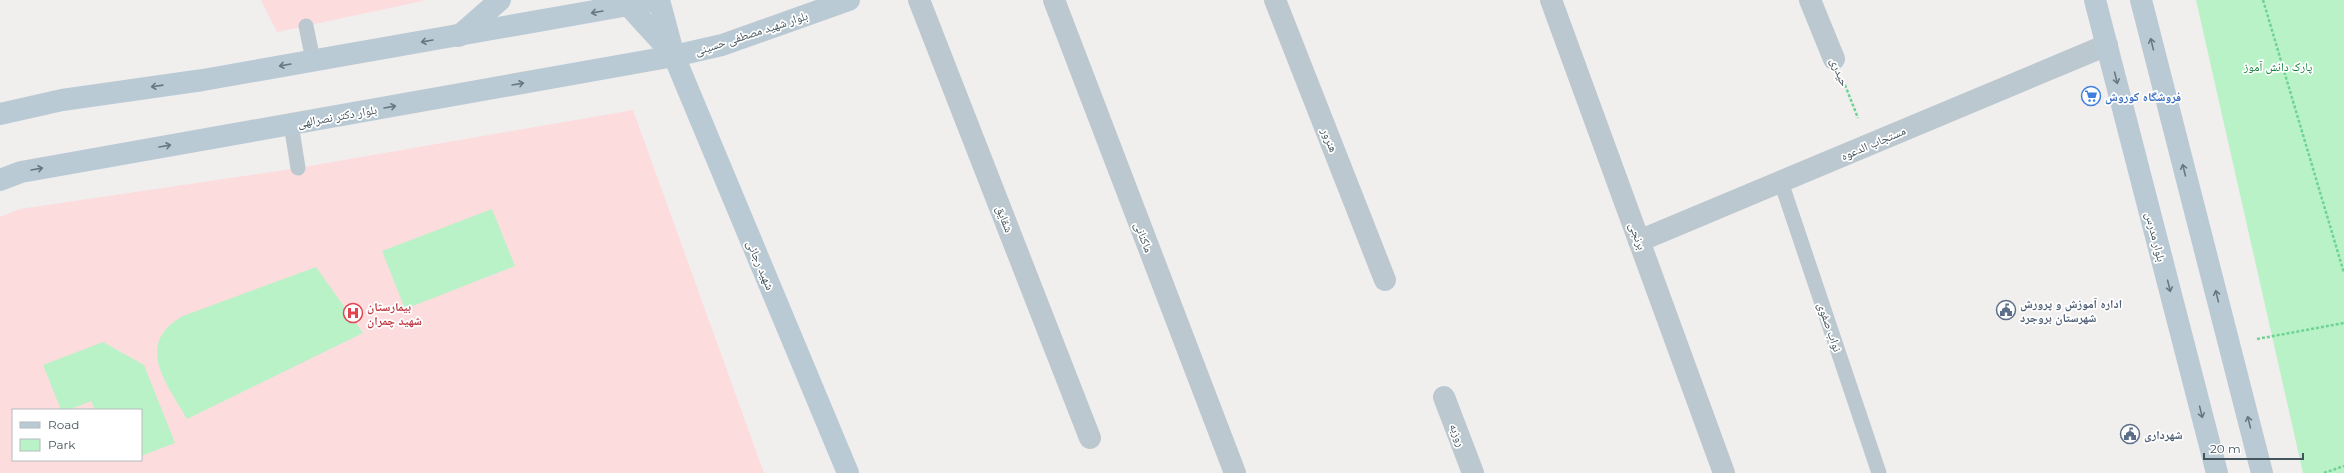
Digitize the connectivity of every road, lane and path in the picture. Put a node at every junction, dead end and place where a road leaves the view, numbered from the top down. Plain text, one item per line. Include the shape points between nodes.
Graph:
1 (500, 0) edge
2 (849, 0) edge
3 (919, 0) edge
4 (1054, 0) edge
5 (1275, 0) edge
6 (1552, 0) edge
7 (1810, 0) edge
8 (2096, 0) edge
9 (2141, 0) edge
10 (2263, 0) edge
11 (644, 2) edge
12 (306, 26) dead end
13 (460, 36) junction
14 (2107, 45) junction
15 (674, 56) junction
16 (1834, 59) joint
17 (314, 60) junction
18 (0, 114) edge
19 (291, 124) junction
20 (1869, 145) junction
21 (298, 168) dead end
22 (0, 180) edge
23 (1781, 182) junction
24 (1639, 241) junction
25 (2344, 273) edge
26 (1385, 280) dead end
27 (2344, 323) edge
28 (2229, 344) junction
29 (1444, 397) dead end
30 (1090, 438) dead end
31 (2344, 466) edge
32 (848, 473) edge
33 (1235, 473) edge
34 (1473, 473) edge
35 (1724, 473) edge
36 (1879, 473) edge
37 (2217, 473) edge
38 (2262, 473) edge
39 (2324, 473) edge

1 - 13 main road
2 - 15 main road, بلوار شهید مصطفی حسینی via 722,45
3 - 30 street, شقایق
4 - 33 street, ماکنانی
5 - 26 street, هنرور
6 - 24 street, برنجی
7 - 16 street, حیدری
8 - 14 main road, بلوار مدرس
28 -> 9 main road
10 - 25 path
11 -> 13 main road
11 - 15 main road, شهید رجائی
11 - 15 main road, شهید رجائی
12 - 17 lane
13 -> 17 main road
14 - 20 street, مستجاب الدعوه
14 -> 37 main road, بلوار مدرس
19 -> 15 main road, بلوار دکتر نصرالهی
15 - 32 main road, شهید رجائی
16 - 20 path, حیدری
17 -> 18 main road via 203,80 62,100
19 - 21 lane
22 -> 19 main road, بلوار دکتر نصرالهی via 21,172
20 - 23 street, مستجاب الدعوه
23 - 24 street, مستجاب الدعوه
23 - 36 lane, نواب صفوی
24 - 35 street, برنجی
27 - 28 path
38 -> 28 main road
29 - 34 street, روزبه
31 - 39 path

